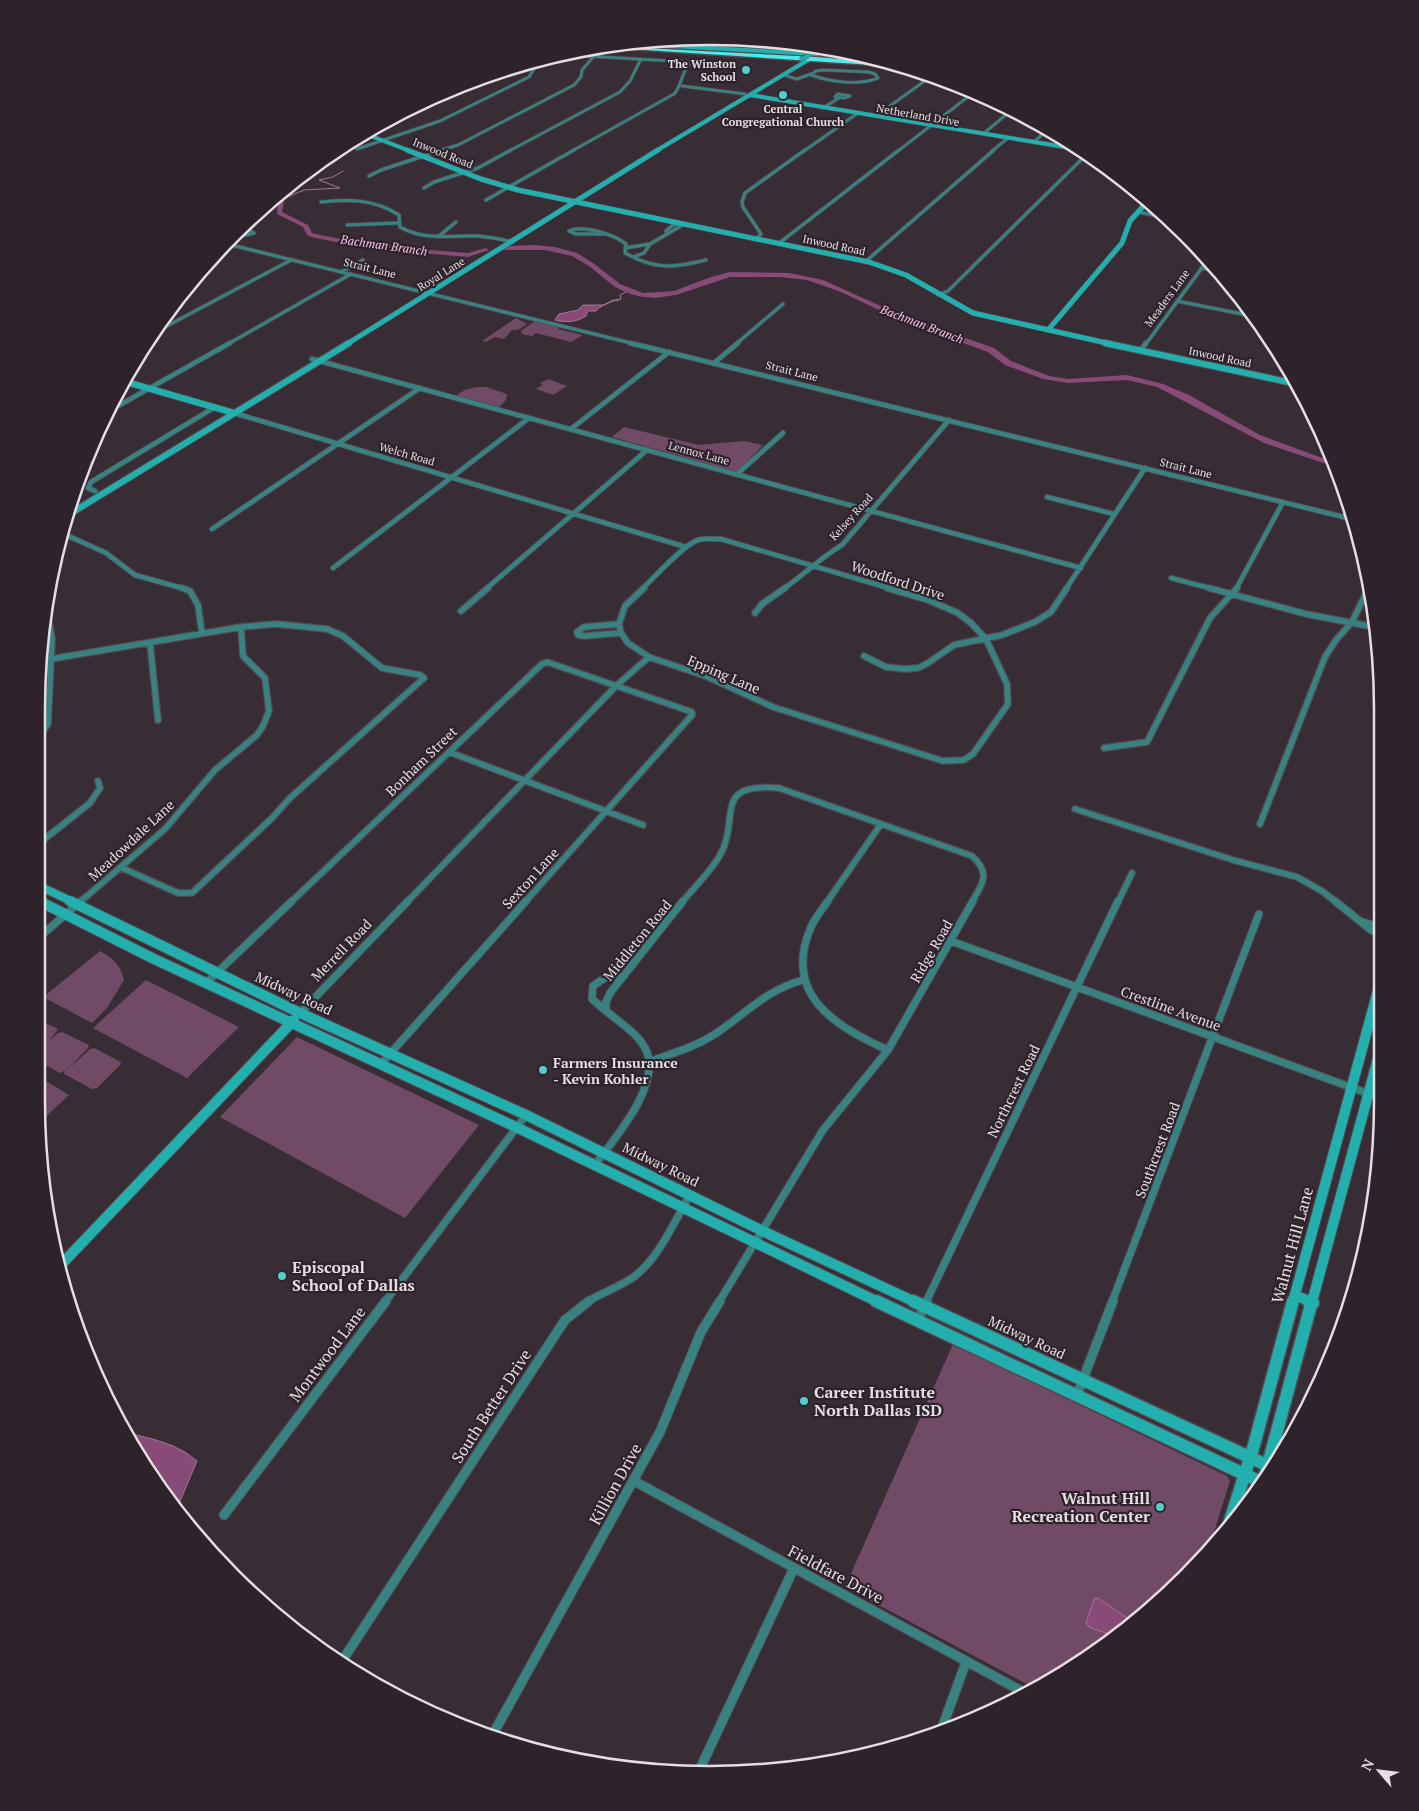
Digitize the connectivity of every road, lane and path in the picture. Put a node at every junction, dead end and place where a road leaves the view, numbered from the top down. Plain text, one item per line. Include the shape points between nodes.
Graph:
1 (716, 45) edge
2 (664, 46) edge
3 (649, 48) edge
4 (766, 48) edge
5 (642, 49) edge
6 (709, 49) junction
7 (692, 51) junction
8 (760, 51) junction
9 (778, 53) junction
10 (824, 55) edge
11 (594, 56) joint
12 (810, 57) edge
13 (641, 59) junction
14 (786, 60) junction
15 (848, 60) edge
16 (857, 62) edge
17 (860, 63) edge
18 (793, 65) junction
19 (532, 70) edge
20 (778, 74) junction
21 (811, 74) junction
22 (784, 75) junction
23 (925, 81) edge
24 (762, 84) junction
25 (768, 85) junction
26 (682, 86) junction
27 (745, 94) junction
28 (751, 95) junction
29 (839, 98) dead end
30 (967, 98) edge
31 (824, 107) junction
32 (715, 111) junction
33 (720, 112) junction
34 (857, 113) junction
35 (1006, 115) edge
36 (876, 116) junction
37 (894, 119) junction
38 (931, 126) junction
39 (969, 132) junction
40 (984, 134) junction
41 (1042, 134) edge
42 (376, 135) edge
43 (374, 136) edge
44 (672, 136) junction
45 (678, 138) junction
46 (388, 139) junction
47 (1008, 139) junction
48 (1034, 142) junction
49 (1062, 147) edge
50 (356, 149) dead end
51 (1067, 149) edge
52 (427, 156) junction
53 (1082, 159) edge
54 (618, 171) junction
55 (467, 172) junction
56 (624, 172) junction
57 (369, 176) dead end
58 (510, 187) junction
59 (424, 188) dead end
60 (486, 200) dead end
61 (575, 201) junction
62 (321, 202) dead end
63 (1143, 206) edge
64 (1138, 212) junction
65 (1153, 215) edge
66 (456, 222) dead end
67 (398, 223) junction
68 (681, 223) junction
69 (534, 224) junction
70 (347, 225) dead end
71 (540, 225) junction
72 (605, 234) junction
73 (439, 236) junction
74 (757, 238) junction
75 (510, 241) junction
76 (780, 243) junction
77 (650, 244) junction
78 (233, 246) edge
79 (625, 248) junction
80 (633, 257) junction
81 (291, 260) junction
82 (363, 260) dead end
83 (706, 260) dead end
84 (866, 260) junction
85 (1203, 264) edge
86 (1201, 268) junction
87 (1207, 269) edge
88 (341, 272) junction
89 (351, 274) junction
90 (422, 291) junction
91 (429, 293) junction
92 (940, 294) junction
93 (1177, 301) junction
94 (783, 304) dead end
95 (1244, 314) edge
96 (167, 326) edge
97 (363, 328) junction
98 (1049, 329) junction
99 (370, 330) junction
100 (1142, 349) junction
101 (669, 352) junction
102 (312, 359) junction
103 (319, 361) junction
104 (714, 363) junction
105 (1286, 380) edge
106 (131, 382) edge
107 (150, 388) junction
108 (420, 388) junction
109 (120, 405) edge
110 (215, 407) junction
111 (227, 411) junction
112 (234, 413) junction
113 (529, 418) junction
114 (950, 420) junction
115 (571, 429) junction
116 (783, 433) dead end
117 (337, 444) junction
118 (647, 450) junction
119 (1145, 468) junction
120 (738, 474) junction
121 (452, 477) junction
122 (95, 491) junction
123 (103, 493) junction
124 (1046, 497) dead end
125 (79, 501) edge
126 (1283, 502) junction
127 (76, 509) edge
128 (871, 511) junction
129 (574, 513) junction
130 (1114, 514) junction
131 (1345, 517) edge
132 (212, 529) dead end
133 (69, 536) edge
134 (686, 547) junction
135 (812, 565) junction
136 (333, 568) dead end
137 (1081, 568) junction
138 (1171, 578) dead end
139 (1232, 595) junction
140 (1364, 596) edge
141 (462, 611) dead end
142 (756, 613) dead end
143 (1352, 622) junction
144 (619, 624) junction
145 (241, 626) junction
146 (1368, 626) edge
147 (50, 629) edge
148 (202, 633) junction
149 (621, 633) junction
150 (986, 639) junction
151 (150, 643) junction
152 (864, 656) dead end
153 (649, 658) junction
154 (47, 660) edge
155 (50, 660) junction
156 (616, 685) junction
157 (689, 710) joint
158 (158, 720) dead end
159 (45, 728) edge
160 (1104, 748) dead end
161 (449, 752) junction
162 (933, 758) joint
163 (98, 781) dead end
164 (524, 781) junction
165 (757, 786) joint
166 (1076, 809) dead end
167 (606, 811) junction
168 (881, 824) junction
169 (1260, 824) dead end
170 (644, 825) dead end
171 (45, 840) edge
172 (122, 868) junction
173 (1132, 873) dead end
174 (45, 889) edge
175 (45, 904) edge
176 (78, 904) junction
177 (66, 914) junction
178 (1259, 914) dead end
179 (1362, 922) junction
180 (1374, 926) edge
181 (1374, 931) edge
182 (45, 932) edge
183 (951, 941) junction
184 (216, 973) junction
185 (624, 977) junction
186 (803, 980) junction
187 (206, 983) junction
188 (1077, 986) junction
189 (1374, 1006) edge
190 (606, 1011) junction
191 (300, 1013) junction
192 (292, 1023) junction
193 (1213, 1037) junction
194 (888, 1050) junction
195 (391, 1053) junction
196 (651, 1061) junction
197 (382, 1064) junction
198 (1374, 1071) edge
199 (1352, 1088) junction
200 (473, 1091) junction
201 (1368, 1094) junction
202 (1374, 1096) edge
203 (464, 1102) junction
204 (526, 1116) junction
205 (518, 1128) junction
206 (603, 1152) junction
207 (594, 1166) junction
208 (690, 1195) junction
209 (682, 1209) junction
210 (762, 1230) junction
211 (753, 1244) junction
212 (65, 1261) edge
213 (882, 1286) junction
214 (1295, 1295) junction
215 (875, 1301) junction
216 (1313, 1303) junction
217 (924, 1306) junction
218 (917, 1321) junction
219 (1083, 1380) junction
220 (1077, 1395) junction
221 (1274, 1452) edge
222 (1250, 1457) junction
223 (1266, 1465) edge
224 (1244, 1473) junction
225 (1256, 1479) edge
226 (634, 1481) junction
227 (1233, 1511) edge
228 (224, 1515) dead end
229 (794, 1568) junction
230 (345, 1657) edge
231 (966, 1662) junction
232 (1017, 1690) edge
233 (944, 1723) edge
234 (495, 1731) edge
235 (701, 1766) edge

1 - 6 street
2 - 6 main road
3 - 7 highway
4 - 8 street
5 - 7 highway
6 - 8 main road
7 - 9 highway
7 - 14 highway
7 - 15 highway
7 - 17 highway
8 - 9 main road
9 - 12 main road
10 - 12 highway
11 - 13 street
11 - 52 street via 574,85 458,145
12 - 14 highway
12 - 16 highway
12 - 18 main road, Royal Lane
12 - 22 main road, Royal Lane
13 - 26 street via 692,62 684,71
13 - 55 street via 633,71 631,82 620,92
14 - 18 highway
18 - 20 main road, Royal Lane
19 - 46 street via 529,77 522,81 440,122
20 - 22 main road
20 - 24 main road, Royal Lane
21 - 21 street via 859,83 878,78 865,72 819,70
21 - 22 street via 795,79
22 - 25 main road, Royal Lane
23 - 36 street
24 - 25 main road
24 - 27 main road, Royal Lane
25 - 28 main road, Royal Lane
26 - 27 street, Netherland Drive
26 - 58 street via 674,94
27 - 28 main road, Netherland Drive
27 - 32 main road, Royal Lane
28 - 31 main road, Netherland Drive
28 - 33 main road, Royal Lane
29 - 31 street
30 - 38 street
31 - 34 main road, Netherland Drive
32 - 33 main road
32 - 44 main road, Royal Lane
33 - 45 main road, Royal Lane
34 - 36 main road, Netherland Drive
34 - 37 main road, Netherland Drive
34 - 74 street via 745,193 742,202 760,232
35 - 40 street
36 - 37 main road, Netherland Drive
37 - 38 main road, Netherland Drive
38 - 39 main road, Netherland Drive
38 - 76 street
39 - 40 main road, Netherland Drive
39 - 47 main road, Netherland Drive
40 - 47 main road, Netherland Drive
41 - 48 street
42 - 46 main road, Inwood Road
43 - 46 main road, Inwood Road
44 - 45 main road
44 - 54 main road, Royal Lane
45 - 56 main road, Royal Lane
46 - 50 street
46 - 52 main road, Inwood Road
47 - 48 main road, Netherland Drive
47 - 51 main road, Netherland Drive
47 - 84 street
48 - 49 main road, Netherland Drive
52 - 55 main road, Inwood Road
52 - 57 street
53 - 92 street via 948,291
54 - 56 main road
54 - 61 main road, Royal Lane
55 - 58 main road, Inwood Road
55 - 59 street
56 - 61 main road, Royal Lane
58 - 60 street
58 - 61 main road, Inwood Road
61 - 68 main road, Inwood Road
61 - 69 main road, Royal Lane
61 - 71 main road, Royal Lane
62 - 67 street via 345,200 385,207 398,215
63 - 64 main road
64 - 65 street
64 - 98 main road via 1128,225 1122,244
66 - 73 street
67 - 70 street
67 - 73 street via 405,231
68 - 74 main road, Inwood Road
68 - 77 street
69 - 71 main road
69 - 75 main road, Royal Lane
71 - 75 main road, Royal Lane
72 - 72 street via 581,229 569,231 576,234
72 - 79 street via 622,239
73 - 75 street via 488,236
74 - 76 main road, Inwood Road
75 - 90 main road, Royal Lane
75 - 91 main road, Royal Lane
76 - 84 main road, Inwood Road
77 - 79 street
77 - 80 street via 644,254
78 - 81 street, Strait Lane
79 - 80 street via 625,253
80 - 83 street via 650,266 663,268
81 - 88 street, Strait Lane
81 - 96 street
82 - 88 street
84 - 92 main road, Inwood Road via 908,275
85 - 86 street, Meaders Lane
86 - 87 street
86 - 93 street, Meaders Lane
88 - 89 street, Strait Lane
89 - 90 street, Strait Lane
89 - 107 street
90 - 91 street, Strait Lane
90 - 97 main road, Royal Lane
91 - 99 main road, Royal Lane
91 - 101 street, Strait Lane
92 - 98 main road, Inwood Road via 956,306 983,315
93 - 95 street
93 - 100 street, Meaders Lane
94 - 104 street
97 - 99 main road
97 - 102 main road, Royal Lane
98 - 100 main road, Inwood Road
99 - 103 main road, Royal Lane
100 - 105 main road, Inwood Road
101 - 104 street, Strait Lane
101 - 115 street
102 - 103 street, Lennox Lane
102 - 111 main road, Royal Lane
103 - 108 street, Lennox Lane
103 - 112 main road, Royal Lane
104 - 114 street, Strait Lane
106 - 107 main road, Welch Road
107 - 109 street
107 - 110 main road, Welch Road
108 - 113 street, Lennox Lane
108 - 117 street
110 - 111 main road, Welch Road
110 - 122 street via 91,482 88,488
111 - 112 main road, Welch Road
111 - 122 main road, Royal Lane
112 - 117 street, Welch Road
112 - 123 main road, Royal Lane
113 - 115 street, Lennox Lane
113 - 121 street
114 - 119 street, Strait Lane
114 - 128 street, Kelsey Road
115 - 118 street, Lennox Lane
116 - 120 street
117 - 121 street, Welch Road
117 - 132 street
118 - 120 street, Lennox Lane
118 - 129 street
119 - 126 street, Strait Lane
119 - 130 street
120 - 128 street, Lennox Lane
121 - 129 street, Welch Road
121 - 136 street
122 - 123 main road
122 - 125 main road, Royal Lane
123 - 127 main road, Royal Lane
124 - 130 street
126 - 131 street, Strait Lane
126 - 139 street
128 - 135 street, Kelsey Road via 842,545
128 - 137 street, Lennox Lane
129 - 134 street, Welch Road
129 - 141 street
130 - 137 street
133 - 148 street via 106,553 135,575 190,591 198,605
134 - 135 street, Woodford Drive via 697,540 721,539
134 - 144 street via 625,606
135 - 142 street, Kelsey Road via 797,580 762,604
135 - 150 street, Woodford Drive via 941,605 958,613
137 - 150 street via 1051,612 1014,633
138 - 139 street
139 - 143 street
139 - 160 street via 1210,618 1147,742
140 - 143 street
143 - 146 street
143 - 169 street via 1325,657
144 - 149 street
144 - 149 street via 584,627 577,632 584,636
145 - 148 street
145 - 172 street, Meadowdale Lane via 243,656 265,678 269,711 263,726 215,770 165,829
145 - 172 street via 276,624 327,629 343,636 382,668 420,675 424,680 290,798 192,893 178,893
147 - 155 street
148 - 151 street
149 - 153 street, Epping Lane via 628,643
150 - 152 street via 950,647 931,663 910,669 884,667
150 - 162 street, Woodford Drive via 1007,684 1008,704 973,754 964,760
151 - 155 street
151 - 158 street
153 - 156 street, Merrell Road
153 - 162 street, Epping Lane via 708,677 773,707
154 - 155 street
155 - 159 street via 48,724
156 - 157 street, Bonham Street
156 - 161 street, Bonham Street via 547,662 542,664
156 - 164 street, Merrell Road
157 - 167 street, Sexton Lane via 692,715
161 - 164 street
161 - 184 street, Bonham Street
163 - 171 street via 100,788 90,803
164 - 167 street
164 - 191 street, Merrell Road
165 - 168 street, Ridge Road via 778,788
165 - 185 street, Middleton Road via 748,786 734,797 727,838 719,856
166 - 179 street via 1233,860 1297,877 1322,891
167 - 170 street
167 - 195 street, Sexton Lane
168 - 183 street, Ridge Road via 972,856 982,865 985,873 983,884
168 - 186 street via 811,926 802,954
172 - 176 street, Meadowdale Lane
173 - 188 street, Northcrest Road
174 - 176 main road, Midway Road
175 - 177 main road, Midway Road
176 - 177 street, Meadowdale Lane
176 - 184 main road, Midway Road
177 - 182 street, Meadowdale Lane
177 - 187 main road, Midway Road
178 - 193 street, Southcrest Road
179 - 180 street
179 - 181 street
183 - 188 street, Crestline Avenue
183 - 194 street, Ridge Road
184 - 187 street, Bonham Street
184 - 191 main road, Midway Road
185 - 190 street, Middleton Road via 610,993
185 - 190 street via 605,977 593,986 594,1003
186 - 194 street via 821,1009 833,1020 867,1042
186 - 196 street via 769,992 727,1026 698,1044
187 - 192 main road, Midway Road
188 - 193 street, Crestline Avenue
188 - 217 street, Northcrest Road
189 - 199 main road, Walnut Hill Lane
190 - 196 street via 646,1048
191 - 192 main road, Merrell Road
191 - 195 main road, Midway Road
192 - 197 main road, Midway Road
192 - 212 main road, Merrell Road
193 - 199 street, Crestline Avenue
193 - 219 street, Southcrest Road
194 - 210 street, Ridge Road via 830,1120
195 - 197 street, Sexton Lane
195 - 200 main road, Midway Road
196 - 206 street via 649,1076 634,1110
197 - 203 main road, Midway Road
198 - 201 main road
199 - 201 street, Crestline Avenue
199 - 214 main road, Walnut Hill Lane
200 - 203 main road
200 - 204 main road, Midway Road
201 - 202 street, Crestline Avenue
201 - 216 main road
203 - 205 main road, Midway Road
204 - 205 street, Montwood Lane
204 - 206 main road, Midway Road
205 - 207 main road, Midway Road
205 - 228 street, Montwood Lane
206 - 207 street
206 - 208 main road, Midway Road
207 - 209 main road, Midway Road
208 - 209 street, South Better Drive
208 - 210 main road, Midway Road
209 - 211 main road, Midway Road
209 - 230 street, South Better Drive via 638,1274 583,1303 565,1320
210 - 211 street, Ridge Road
210 - 213 main road, Midway Road
211 - 215 main road, Midway Road
211 - 226 street, Killion Drive via 701,1332 660,1432
213 - 215 main road
213 - 217 main road, Midway Road
214 - 216 main road
214 - 222 main road, Walnut Hill Lane
215 - 218 main road, Midway Road
216 - 221 main road
217 - 218 street, Northcrest Road
217 - 219 main road, Midway Road
218 - 220 main road, Midway Road
219 - 220 street, Southcrest Road
219 - 222 main road, Midway Road
220 - 224 main road, Midway Road
222 - 223 main road, Midway Road
222 - 224 main road, Walnut Hill Lane
224 - 225 main road, Midway Road
224 - 227 main road, Walnut Hill Lane
226 - 229 street, Fieldfare Drive
226 - 234 street, Killion Drive
229 - 231 street, Fieldfare Drive
229 - 235 street
231 - 232 street, Fieldfare Drive
231 - 233 street

